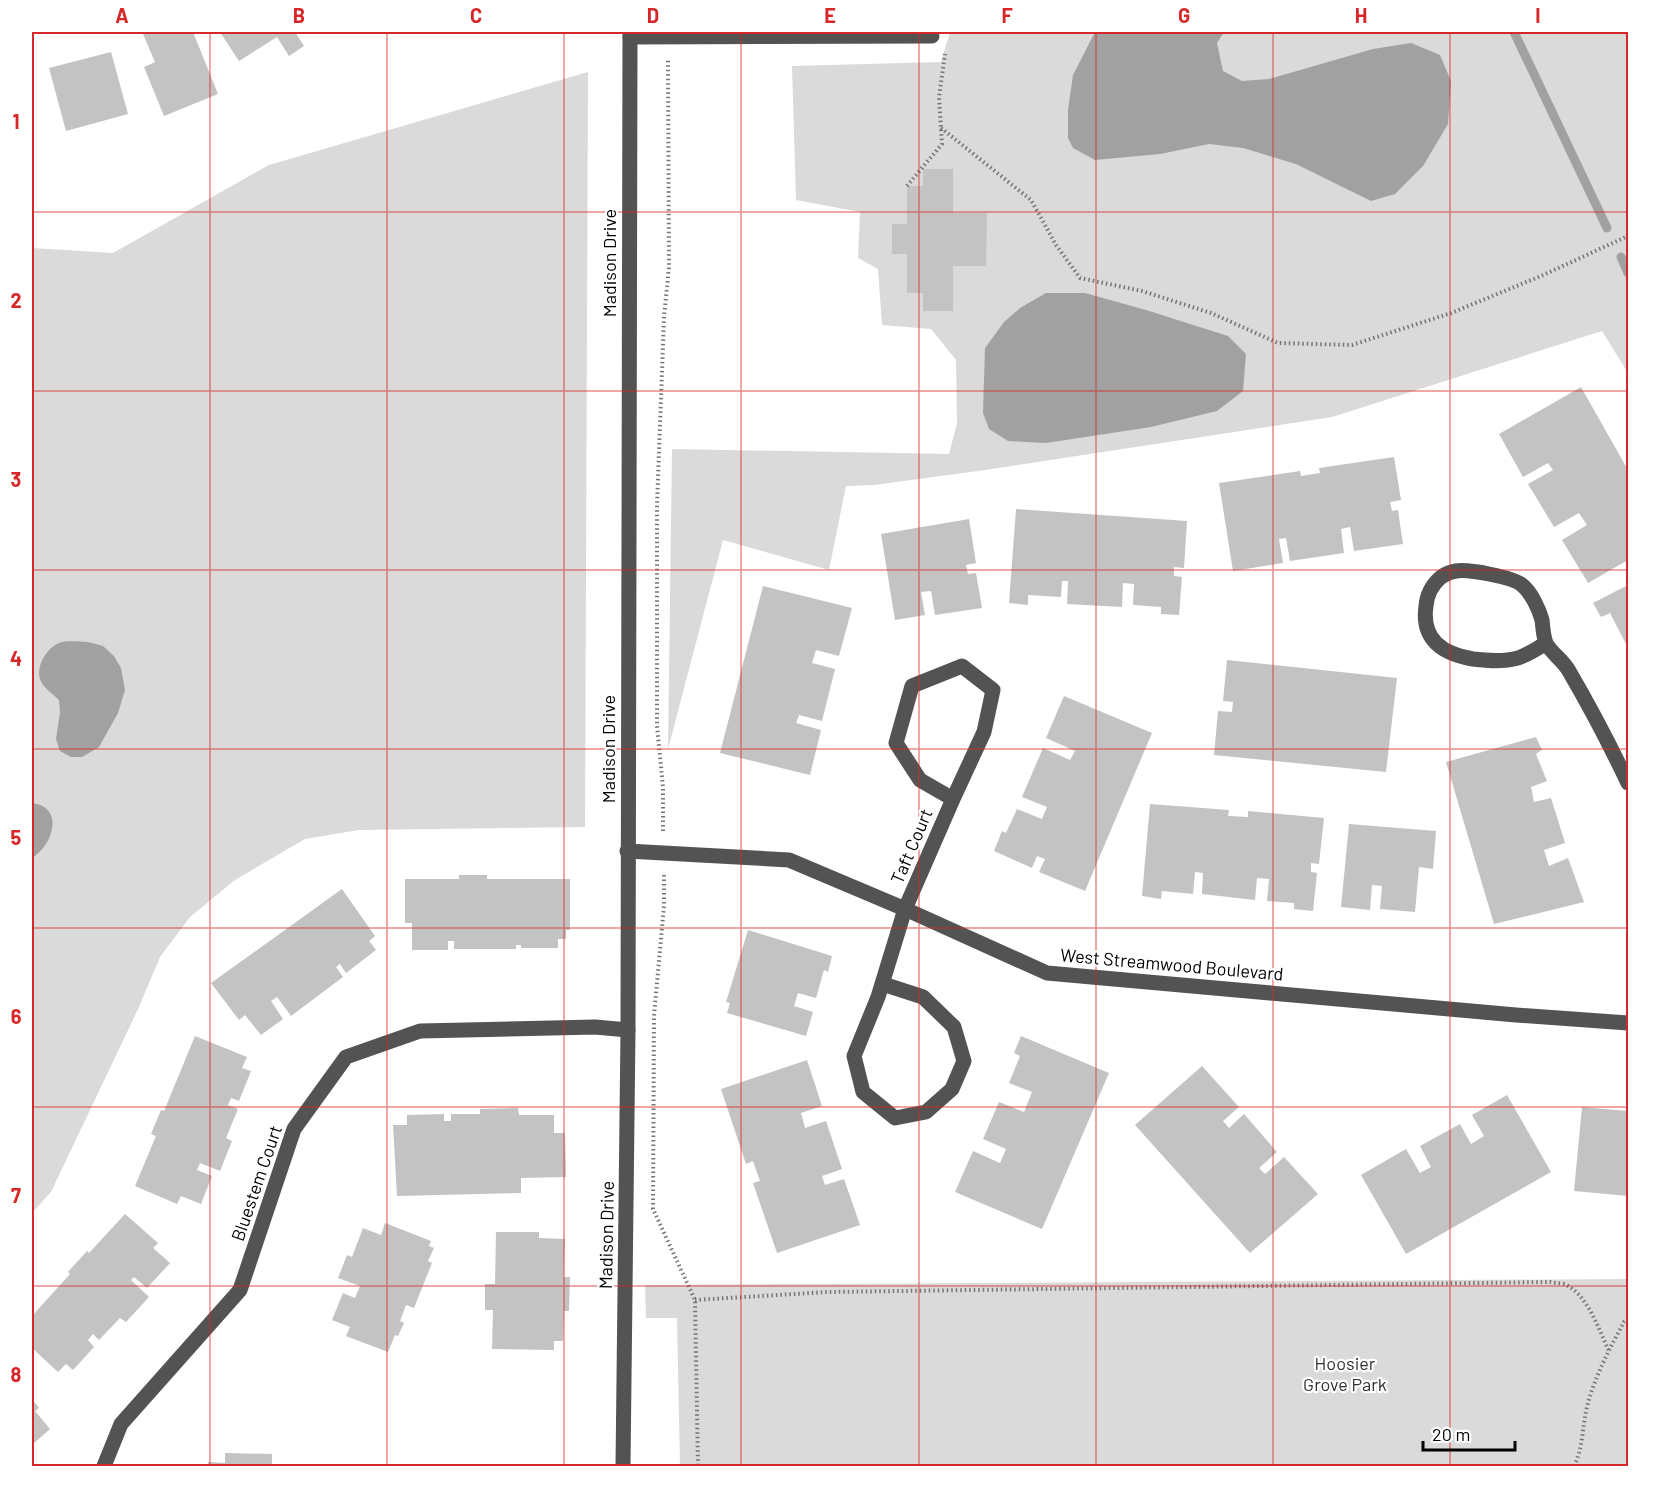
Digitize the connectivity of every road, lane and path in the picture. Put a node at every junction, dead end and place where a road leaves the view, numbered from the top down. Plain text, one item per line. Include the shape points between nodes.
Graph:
1 (630, 34) edge
2 (720, 34) edge
3 (932, 36) dead end
4 (668, 37) junction
5 (945, 53) dead end
6 (942, 128) junction
7 (907, 186) dead end
8 (1629, 236) edge
9 (1546, 643) junction
10 (1629, 783) edge
11 (953, 799) junction
12 (627, 851) junction
13 (664, 853) junction
14 (905, 909) junction
15 (883, 984) junction
16 (1629, 1023) edge
17 (628, 1030) junction
18 (695, 1300) junction
19 (1629, 1319) edge
20 (1609, 1351) junction
21 (104, 1467) edge
22 (623, 1467) edge
23 (698, 1467) edge
24 (1574, 1467) edge

1 - 4 street
1 - 12 street, Madison Drive
2 - 3 street
2 - 4 street
4 - 13 path via 669,267 657,506 657,726
5 - 6 path via 939,97
6 - 7 path via 942,144
6 - 8 path via 1031,200 1080,278 1142,291 1211,313 1278,343 1352,345 1451,313
9 - 9 street via 1535,604 1517,582 1458,571 1447,573 1429,590 1426,625 1438,645 1449,653 1491,662 1517,658
9 - 10 street via 1568,668
11 - 11 street, Taft Court via 984,732 993,690 962,666 912,686 896,743 920,780
11 - 14 street, Taft Court
12 - 13 street, West Streamwood Boulevard
12 - 17 street, Madison Drive
13 - 14 street, West Streamwood Boulevard via 789,860
13 - 18 path via 664,906 654,1016 654,1209
14 - 15 street, Taft Court
14 - 16 street, West Streamwood Boulevard via 1047,972
15 - 15 street via 854,1056 863,1092 895,1118 926,1112 952,1089 964,1061 954,1027 923,997
17 - 21 street, Bluestem Court via 595,1027 420,1031 346,1057 294,1129 240,1290 121,1424
17 - 22 street, Madison Drive
18 - 20 path via 839,1292 1550,1282 1565,1285 1578,1294
18 - 23 path
19 - 20 path
20 - 24 path via 1588,1402 1580,1455

